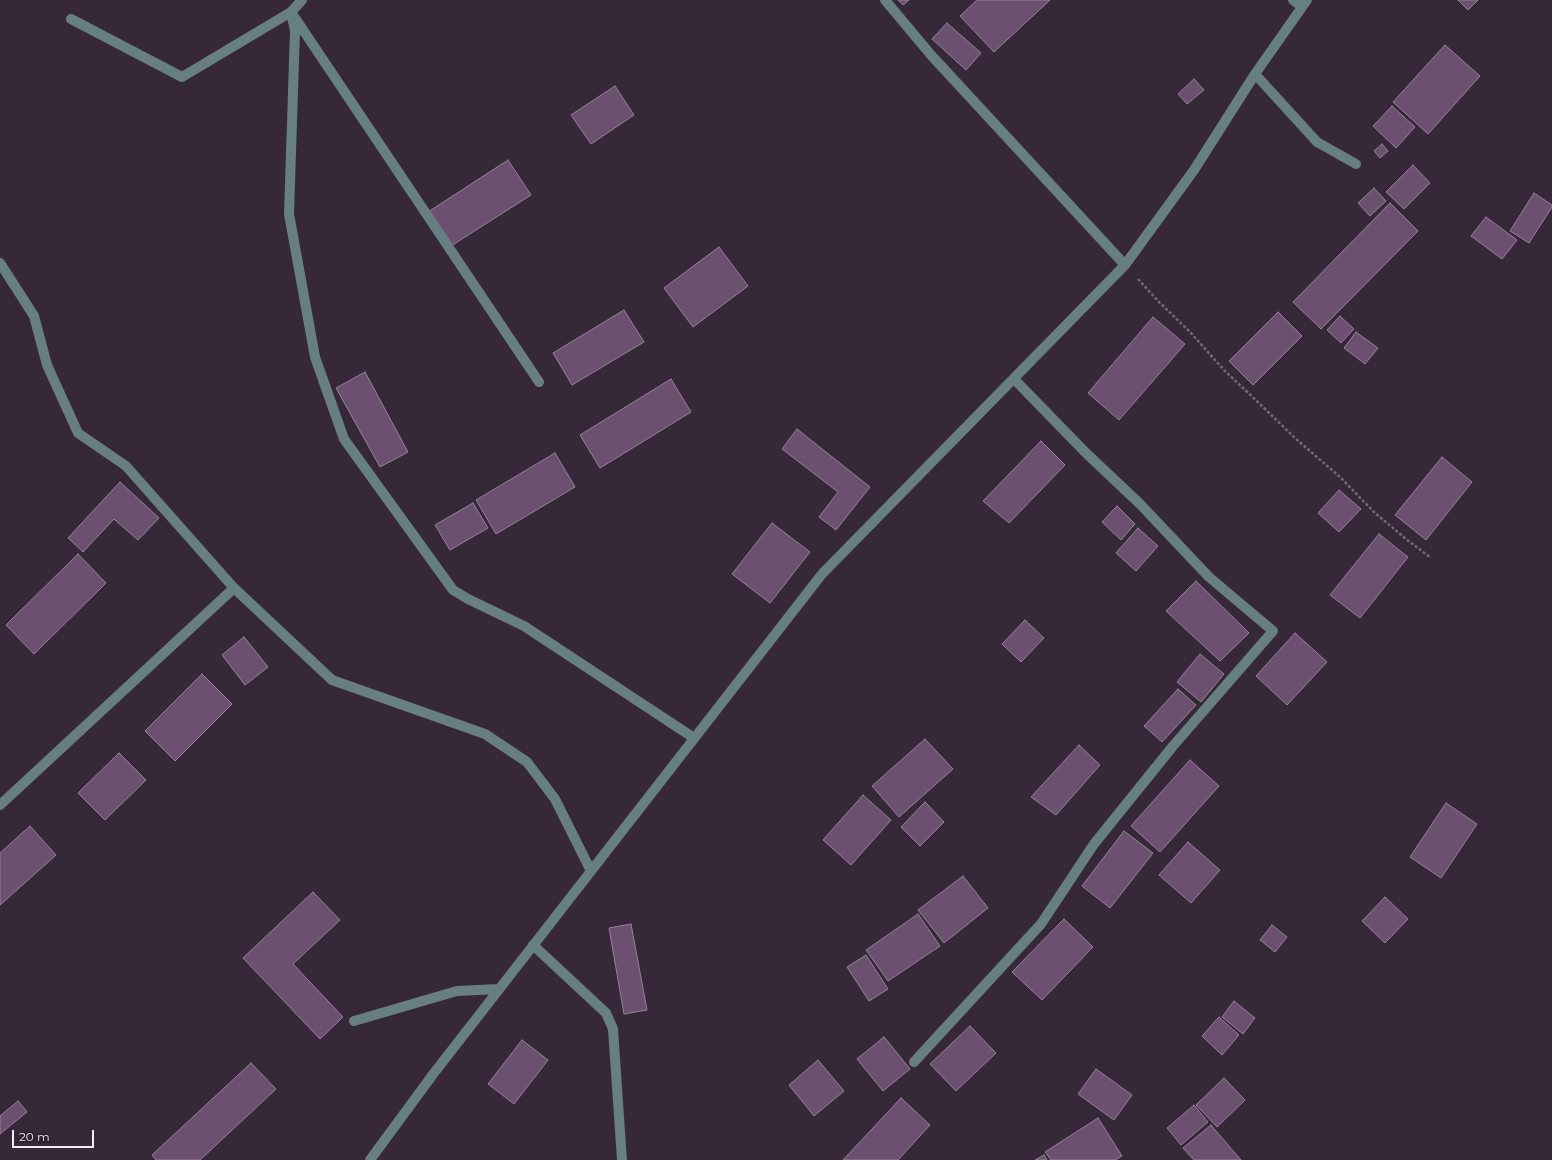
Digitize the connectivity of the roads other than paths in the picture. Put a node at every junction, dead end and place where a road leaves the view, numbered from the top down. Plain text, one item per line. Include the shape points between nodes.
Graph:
1 (302, 0) edge
2 (885, 0) edge
3 (1293, 0) edge
4 (1304, 3) edge
5 (291, 12) junction
6 (71, 19) dead end
7 (1255, 74) junction
8 (1356, 164) dead end
9 (0, 263) edge
10 (1125, 265) junction
11 (1014, 379) junction
12 (539, 382) dead end
13 (234, 588) junction
14 (694, 738) junction
15 (0, 805) edge
16 (591, 871) junction
17 (533, 945) junction
18 (499, 989) junction
19 (354, 1022) dead end
20 (914, 1062) dead end
21 (370, 1160) edge
22 (622, 1160) edge

1 - 5 street
2 - 10 street via 931,55
3 - 4 street
4 - 7 street
5 - 6 street via 182,77
5 - 12 street
5 - 14 street via 296,31 288,214 315,357 344,439 453,590 468,600 524,626
7 - 8 street via 1317,142
7 - 10 street via 1194,170
9 - 13 street via 34,316 47,365 78,433 126,466
10 - 11 street
11 - 14 street via 822,574
11 - 20 street via 1140,504 1209,577 1273,631 1173,746 1094,844 1041,924
13 - 15 street
13 - 16 street via 332,680 485,734 527,762 555,799
14 - 16 street
16 - 17 street
17 - 18 street
17 - 22 street via 606,1013 613,1029
18 - 19 street via 457,991
18 - 21 street

